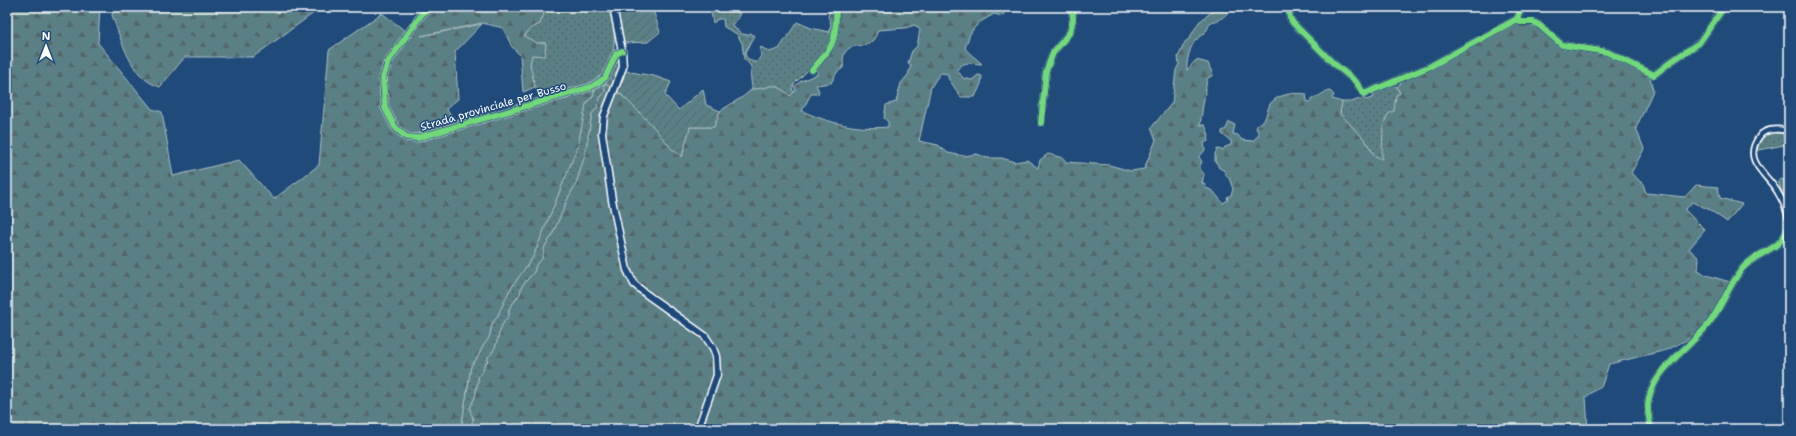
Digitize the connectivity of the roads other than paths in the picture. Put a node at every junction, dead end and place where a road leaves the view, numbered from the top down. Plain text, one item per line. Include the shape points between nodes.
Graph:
1 (427, 7) edge
2 (613, 7) edge
3 (836, 7) edge
4 (1072, 7) edge
5 (1288, 7) edge
6 (1522, 7) edge
7 (1724, 7) edge
8 (1517, 19) junction
9 (622, 51) junction
10 (812, 70) dead end
11 (1041, 123) dead end
12 (1789, 135) edge
13 (1789, 221) edge
14 (698, 429) edge
15 (1651, 429) edge

1 - 9 main road, Strada provinciale per Busso via 388,62 383,78 385,108 395,127 406,137 418,138 591,87 605,78 616,54
2 - 9 main road
3 - 10 street via 833,44
4 - 11 street via 1073,20 1070,32 1053,53 1046,71
5 - 8 street via 1293,23 1356,82 1364,94 1431,66
6 - 8 street
7 - 8 street via 1699,43 1654,75 1607,52 1562,45 1534,22 1520,22
9 - 14 main road via 622,71 602,124 612,200 627,270 634,284 695,327 713,348 717,374
12 - 13 street via 1784,130 1769,130 1760,135 1753,152 1758,169 1776,190
13 - 15 street via 1784,238 1779,244 1757,256 1742,269 1700,335 1660,374 1652,388 1648,406

